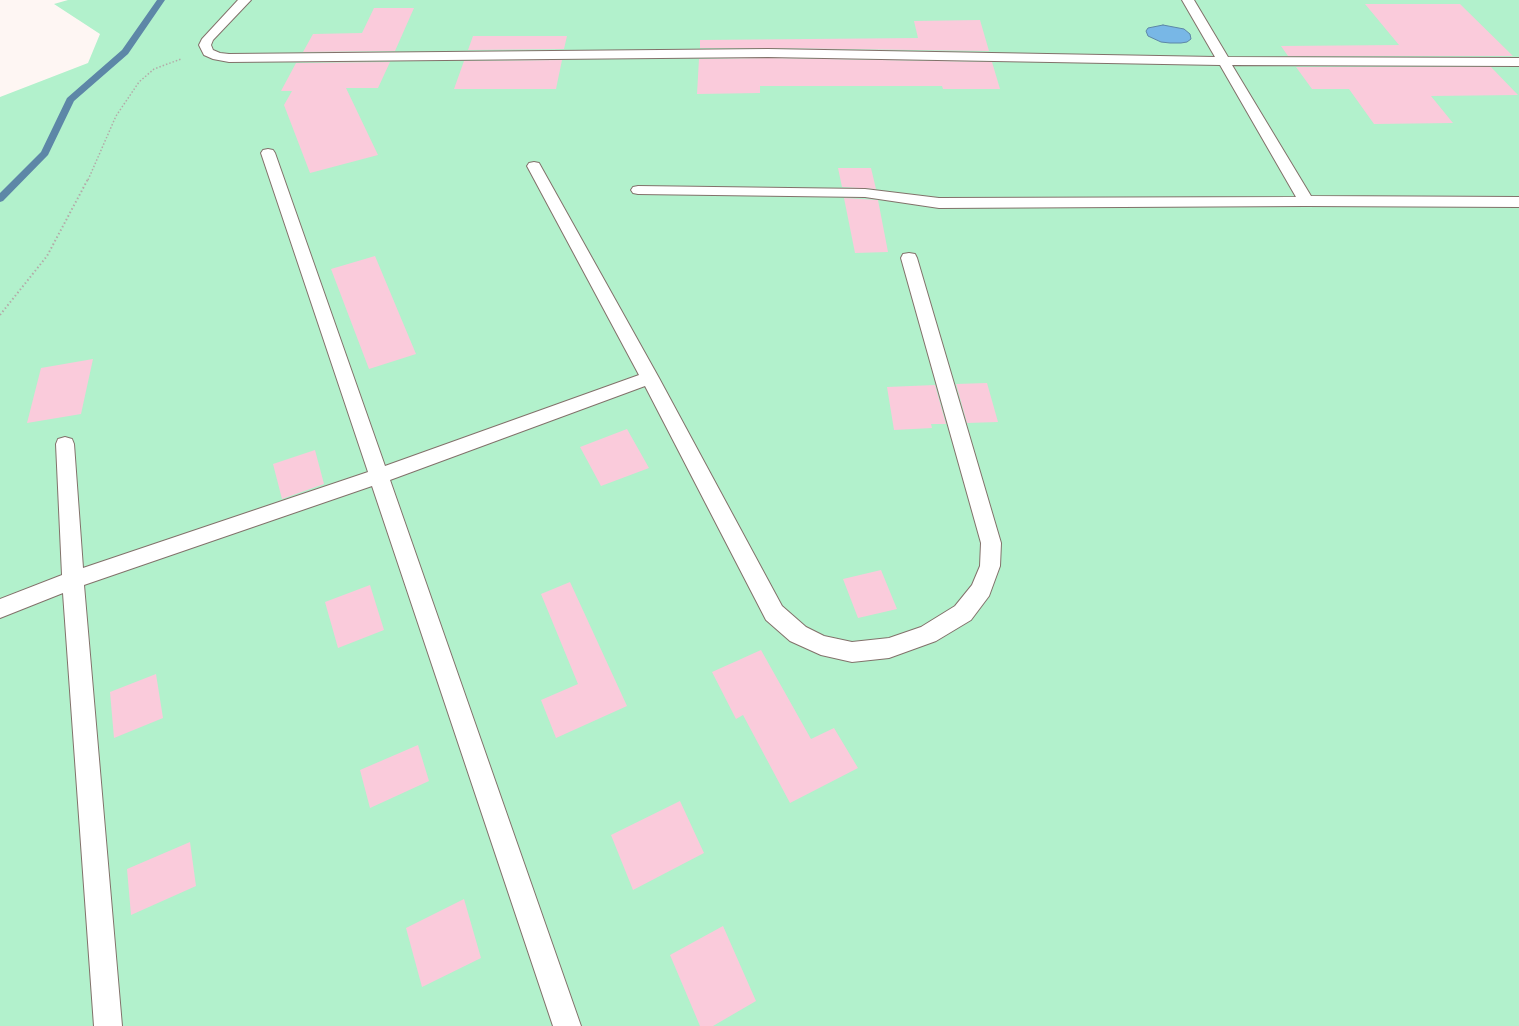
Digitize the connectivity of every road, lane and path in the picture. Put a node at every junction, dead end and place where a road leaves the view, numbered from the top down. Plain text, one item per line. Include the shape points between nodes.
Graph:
1 (245, 0) edge
2 (1188, 0) edge
3 (205, 46) junction
4 (1224, 61) junction
5 (1519, 62) edge
6 (268, 153) dead end
7 (534, 166) dead end
8 (638, 190) dead end
9 (1306, 201) junction
10 (1519, 202) edge
11 (909, 258) dead end
12 (0, 316) edge
13 (650, 378) junction
14 (65, 444) dead end
15 (378, 476) junction
16 (73, 580) junction
17 (0, 609) edge
18 (108, 1026) edge
19 (567, 1026) edge

1 - 3 lane via 208,39
2 - 4 lane
3 - 4 lane via 208,52 229,58 768,53
3 - 12 path via 154,69 139,82 116,116 92,172 47,256
4 - 5 lane
4 - 9 lane
6 - 15 lane
7 - 13 lane
8 - 9 lane via 865,193 939,202
9 - 10 lane
11 - 13 lane via 991,543 990,566 981,590 963,612 928,634 889,648 852,652 821,645 798,634 774,613
13 - 15 lane
14 - 16 lane
15 - 16 lane
15 - 19 lane
16 - 17 lane
16 - 18 lane

